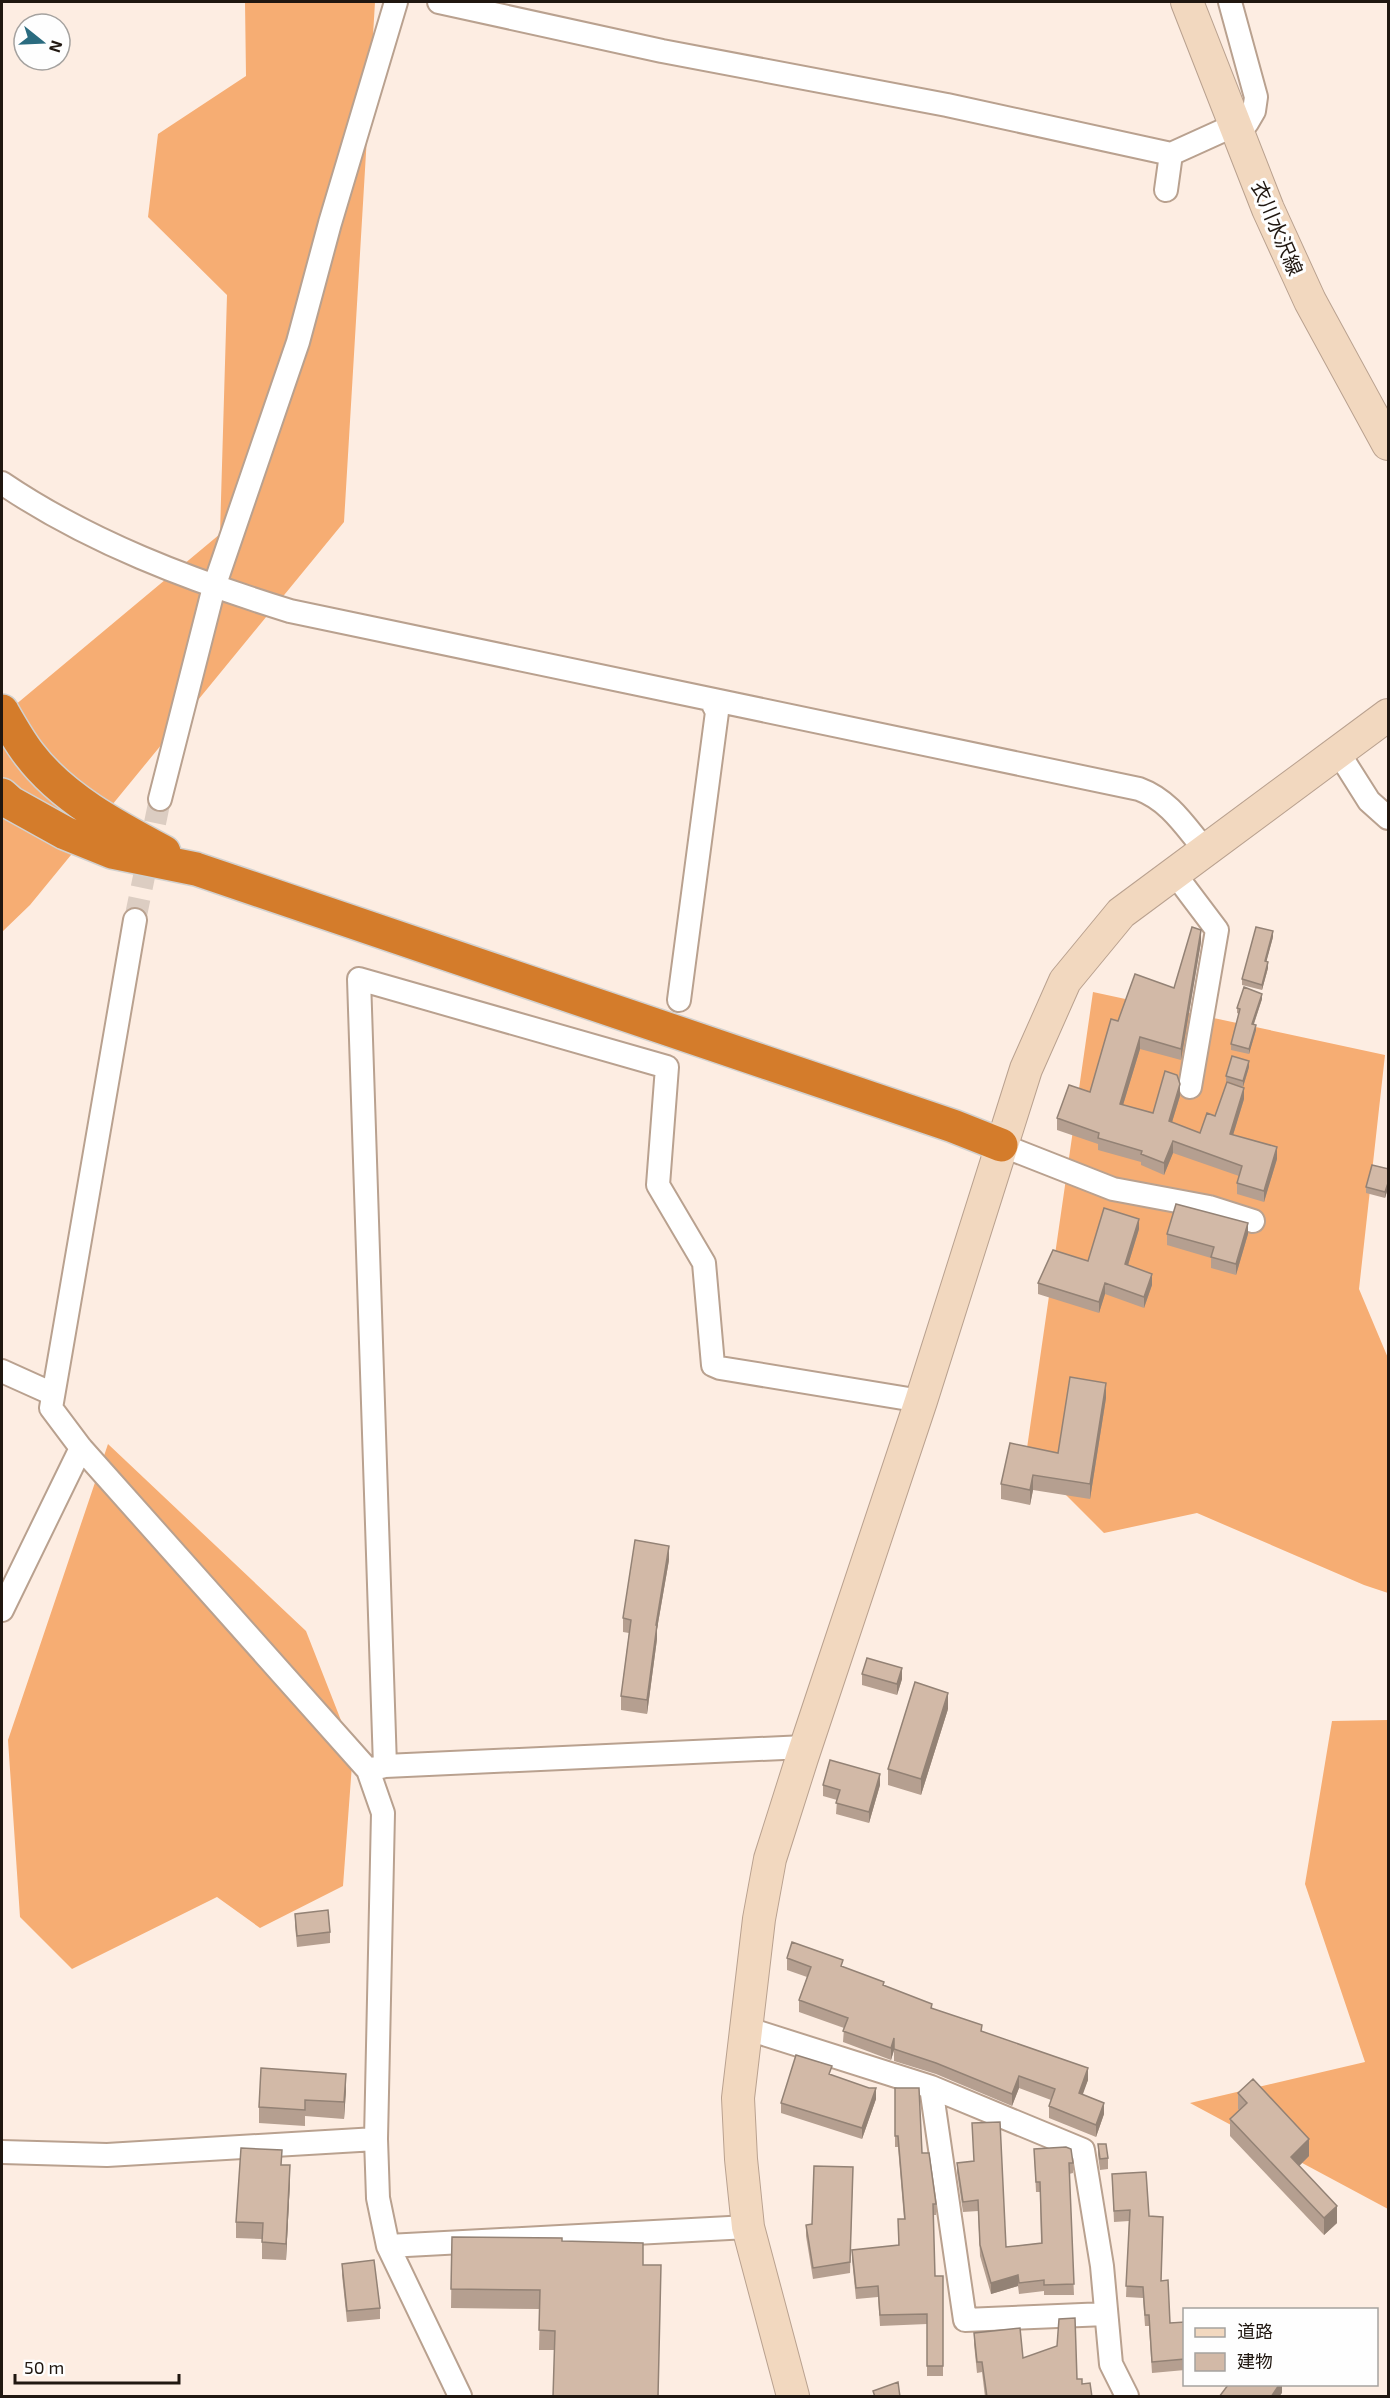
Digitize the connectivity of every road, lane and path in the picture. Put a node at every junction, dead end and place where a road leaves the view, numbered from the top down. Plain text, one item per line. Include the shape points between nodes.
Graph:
1 (396, 2) edge
2 (439, 2) edge
3 (1187, 2) edge
4 (1230, 2) edge
5 (1234, 125) junction
6 (1171, 154) junction
7 (1166, 190) dead end
8 (1389, 444) edge
9 (2, 483) edge
10 (214, 587) junction
11 (711, 700) junction
12 (2, 711) edge
13 (1389, 715) edge
14 (1338, 752) junction
15 (2, 795) edge
16 (160, 799) tunnel mouth
17 (1389, 818) edge
18 (1205, 850) junction
19 (196, 869) junction
20 (1174, 873) junction
21 (135, 921) tunnel mouth
22 (680, 1000) dead end
23 (1190, 1087) dead end
24 (1001, 1145) junction
25 (1253, 1221) dead end
26 (2, 1371) edge
27 (53, 1394) junction
28 (921, 1401) junction
29 (81, 1448) junction
30 (2, 1610) edge
31 (805, 1747) junction
32 (377, 1768) junction
33 (745, 2028) junction
34 (932, 2087) junction
35 (376, 2139) junction
36 (2, 2152) edge
37 (748, 2227) junction
38 (388, 2246) junction
39 (1106, 2314) junction
40 (460, 2397) edge
41 (793, 2397) edge
42 (1127, 2397) edge

1 - 10 street via 298,342
2 - 6 street
3 - 5 street, 衣川水沢線
4 - 5 street via 1256,97 1247,123
5 - 6 street
5 - 8 street, 衣川水沢線 via 1310,301
6 - 7 street
9 - 10 street via 74,527
10 - 11 street via 290,611
10 - 16 street
11 - 18 street via 1139,789 1170,807
11 - 22 street via 717,712
12 - 19 highway via 29,755 73,798 118,828
13 - 14 street
14 - 17 street via 1369,801
14 - 18 street
15 - 19 highway via 64,833 112,852
18 - 20 street
19 - 24 highway
20 - 23 street via 1217,930
20 - 24 street via 1121,913 1065,981 1026,1069
21 - 27 street
24 - 25 street via 1113,1189 1209,1207
24 - 28 street
26 - 27 street
27 - 29 street via 51,1408
28 - 31 street
28 - 32 street via 713,1365 704,1263 658,1185 667,1067 359,979
29 - 30 street
29 - 32 street
31 - 32 street
31 - 33 street via 770,1859
32 - 35 street via 383,1813
33 - 34 street
33 - 37 street via 738,2098
34 - 39 street via 1083,2150
34 - 39 street via 965,2320
35 - 36 street via 106,2155
35 - 38 street via 378,2198
37 - 38 street
37 - 41 street
38 - 40 street
39 - 42 street via 1111,2364

